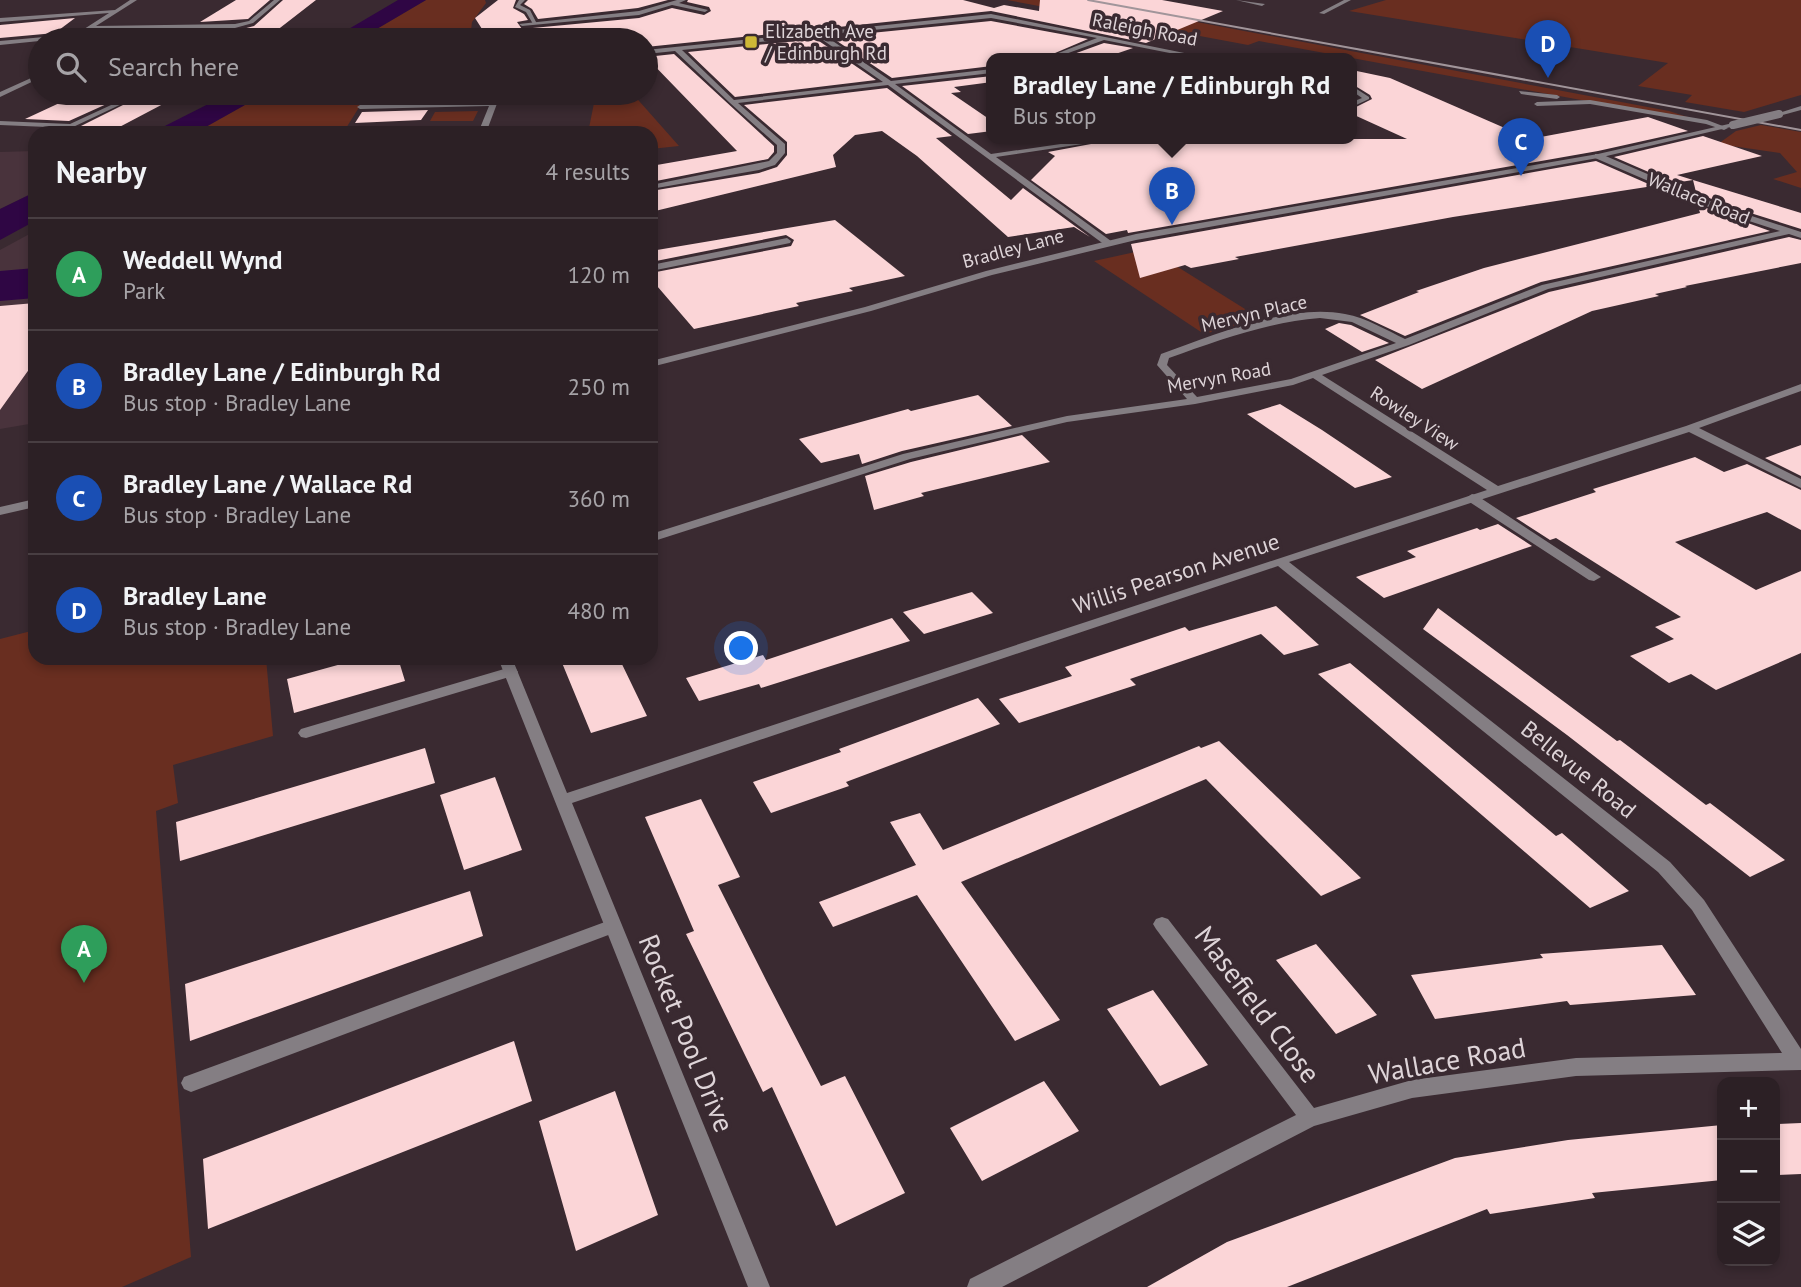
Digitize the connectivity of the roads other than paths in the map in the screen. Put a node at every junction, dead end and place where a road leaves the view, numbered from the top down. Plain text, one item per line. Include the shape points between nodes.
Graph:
1 (134, 0) edge
2 (277, 0) edge
3 (522, 0) edge
4 (656, 0) edge
5 (683, 0) edge
6 (1239, 0) edge
7 (1348, 0) edge
8 (671, 3) junction
9 (1248, 7) dead end
10 (705, 10) dead end
11 (114, 11) junction
12 (1322, 13) dead end
13 (0, 20) edge
14 (535, 23) junction
15 (522, 24) dead end
16 (90, 28) edge
17 (161, 28) edge
18 (818, 34) junction
19 (1106, 37) junction
20 (28, 40) edge
21 (0, 43) edge
22 (677, 49) junction
23 (658, 51) edge
24 (1062, 53) edge
25 (1182, 53) edge
26 (986, 72) edge
27 (28, 81) edge
28 (889, 83) junction
29 (1357, 91) edge
30 (1521, 92) dead end
31 (0, 94) edge
32 (732, 102) junction
33 (1590, 102) junction
34 (1357, 104) edge
35 (1537, 104) dead end
36 (116, 105) edge
37 (448, 105) edge
38 (492, 105) edge
39 (360, 107) dead end
40 (1801, 108) edge
41 (0, 123) edge
42 (71, 126) edge
43 (71, 126) edge
44 (484, 126) edge
45 (1724, 128) junction
46 (1077, 144) edge
47 (990, 156) junction
48 (1598, 156) junction
49 (658, 186) edge
50 (1787, 232) junction
51 (1801, 235) edge
52 (787, 241) dead end
53 (1108, 243) junction
54 (658, 267) edge
55 (1405, 343) junction
56 (658, 362) edge
57 (1315, 375) junction
58 (1801, 387) edge
59 (1195, 401) junction
60 (1690, 428) junction
61 (1801, 484) edge
62 (1496, 490) junction
63 (1472, 498) junction
64 (28, 505) edge
65 (0, 511) edge
66 (658, 536) edge
67 (1280, 561) junction
68 (1594, 577) dead end
69 (508, 665) edge
70 (306, 733) dead end
71 (564, 800) junction
72 (1162, 924) dead end
73 (613, 926) junction
74 (1799, 1061) edge
75 (191, 1083) dead end
76 (1310, 1118) junction
77 (759, 1287) edge
78 (978, 1287) edge

1 - 11 street
2 - 17 street via 251,22 235,26
3 - 14 street via 517,6 528,11
4 - 8 street
5 - 8 street
6 - 9 street via 1259,3
7 - 12 street
8 - 10 street
8 - 14 street via 639,13
11 - 13 street
11 - 16 street
14 - 15 street
18 - 19 street, Raleigh Road via 991,16
18 - 22 street, Raleigh Road
18 - 28 street
19 - 24 street
19 - 25 street, Raleigh Road
20 - 21 street
22 - 23 street, Raleigh Road
22 - 32 street
26 - 28 street
27 - 31 street
28 - 32 street
28 - 47 street
29 - 34 street via 1367,98
30 - 33 street
32 - 49 street via 781,144 781,153 772,163 756,168
33 - 35 street
33 - 45 street
36 - 42 street
37 - 39 street
38 - 44 street
40 - 45 street, Bradley Lane, bridge
41 - 43 street
45 - 48 street, Bradley Lane
46 - 47 street
47 - 53 street
48 - 50 street, Wallace Road
48 - 53 street, Bradley Lane
50 - 51 street, Wallace Road
50 - 55 street, Mervyn Road via 1545,287
52 - 54 street
53 - 56 street, Bradley Lane
55 - 57 street, Mervyn Road
55 - 59 street, Mervyn Place via 1341,316 1270,323 1213,338 1165,356 1162,365
57 - 59 street, Mervyn Road
57 - 62 street, Rowley View
58 - 60 street, Willis Pearson Avenue
59 - 66 street, Mervyn Road via 1067,419 907,456
60 - 61 street
60 - 62 street, Willis Pearson Avenue
62 - 63 street, Willis Pearson Avenue
63 - 67 street, Willis Pearson Avenue
63 - 68 street
64 - 65 street
67 - 71 street, Willis Pearson Avenue
67 - 74 street, Bellevue Road via 1664,867 1698,905
69 - 70 street
69 - 71 street, Rocket Pool Drive
71 - 73 street, Rocket Pool Drive
72 - 76 street, Masefield Close
73 - 75 street
73 - 77 street, Rocket Pool Drive
74 - 76 street, Wallace Road via 1576,1067 1412,1089
76 - 78 street, Wallace Road

